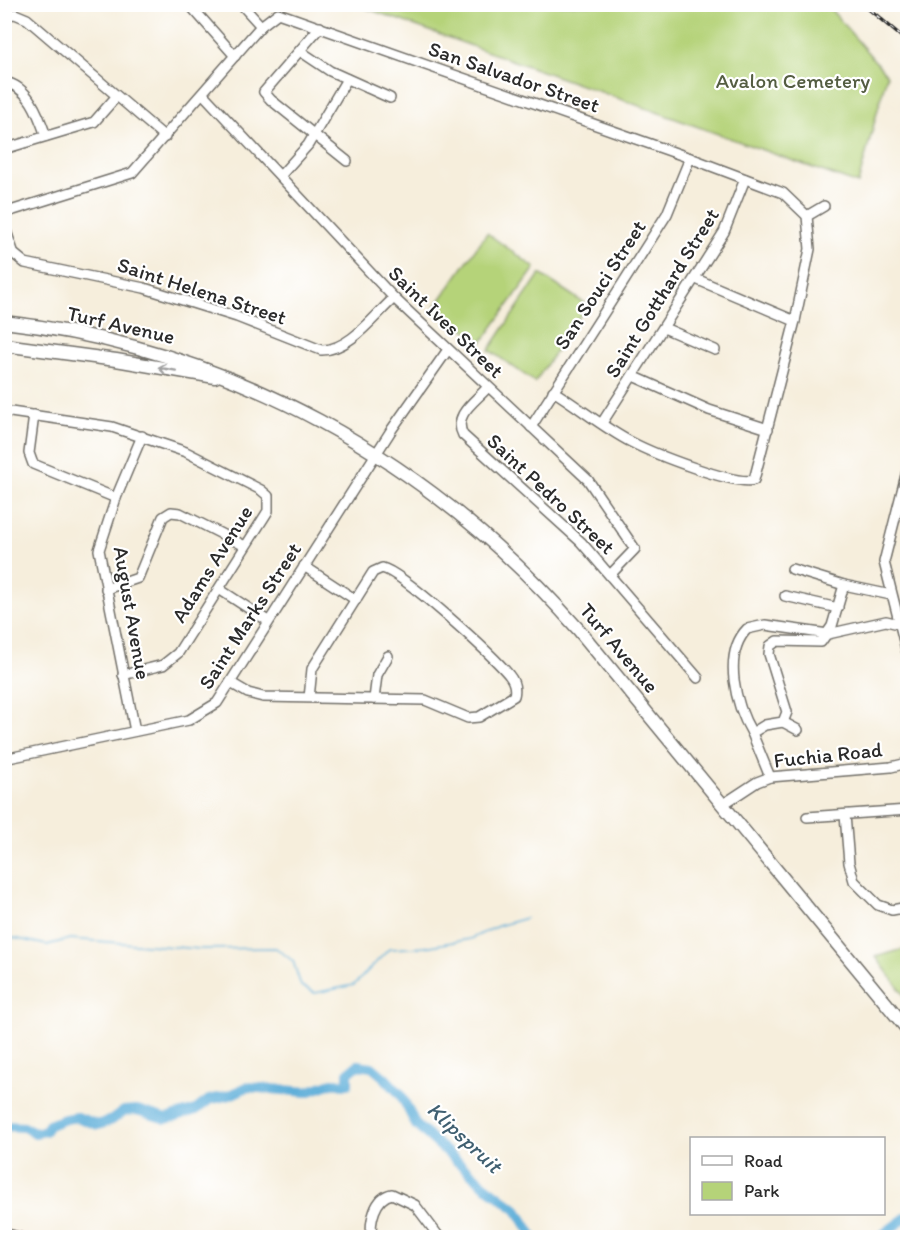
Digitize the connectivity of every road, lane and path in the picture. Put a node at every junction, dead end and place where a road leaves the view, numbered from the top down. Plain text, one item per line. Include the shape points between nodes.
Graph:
1 (189, 4) edge
2 (241, 4) edge
3 (4, 15) edge
4 (261, 26) junction
5 (320, 27) junction
6 (300, 51) junction
7 (235, 56) junction
8 (347, 79) junction
9 (4, 82) edge
10 (203, 94) junction
11 (117, 97) junction
12 (390, 98) dead end
13 (314, 134) junction
14 (46, 136) junction
15 (165, 137) junction
16 (4, 149) edge
17 (690, 158) junction
18 (347, 161) dead end
19 (281, 175) junction
20 (745, 179) junction
21 (824, 206) dead end
22 (4, 213) edge
23 (807, 216) junction
24 (4, 225) edge
25 (696, 279) junction
26 (394, 298) junction
27 (795, 321) junction
28 (4, 322) edge
29 (664, 328) junction
30 (4, 345) edge
31 (714, 350) dead end
32 (447, 351) junction
33 (633, 376) junction
34 (225, 378) junction
35 (487, 388) junction
36 (553, 391) junction
37 (4, 411) edge
38 (34, 415) junction
39 (602, 423) junction
40 (531, 427) junction
41 (768, 429) junction
42 (142, 436) junction
43 (376, 454) junction
44 (908, 467) edge
45 (116, 498) junction
46 (245, 546) junction
47 (304, 566) junction
48 (792, 569) dead end
49 (610, 575) junction
50 (844, 585) junction
51 (106, 589) junction
52 (219, 589) junction
53 (891, 595) junction
54 (785, 596) dead end
55 (356, 600) junction
56 (838, 608) junction
57 (268, 621) junction
58 (899, 624) junction
59 (828, 634) junction
60 (907, 653) edge
61 (388, 656) dead end
62 (123, 675) junction
63 (698, 678) dead end
64 (231, 683) junction
65 (309, 698) junction
66 (374, 699) junction
67 (783, 722) junction
68 (798, 730) dead end
69 (135, 731) junction
70 (752, 733) junction
71 (4, 759) edge
72 (908, 763) edge
73 (770, 777) junction
74 (722, 805) junction
75 (908, 810) edge
76 (845, 815) junction
77 (807, 817) dead end
78 (908, 907) edge
79 (908, 1030) edge
80 (4, 1233) edge
81 (22, 1238) edge
82 (372, 1238) edge
83 (440, 1238) edge

1 - 7 street
2 - 4 street
3 - 11 street via 27,19
4 - 5 street, San Salvador Street via 278,13
4 - 7 street, San Salvador Street
5 - 6 street
5 - 17 street, San Salvador Street
6 - 8 street
6 - 13 street via 264,92
7 - 10 street, San Salvador Street
8 - 12 street
8 - 13 street
9 - 14 street via 16,86 33,104
10 - 15 street, San Salvador Street
10 - 19 street, Saint Ives Street
11 - 14 street via 94,122
11 - 15 street
13 - 18 street
13 - 19 street
14 - 16 street
15 - 22 street, San Salvador Street via 128,176
17 - 20 street, San Salvador Street
17 - 36 street, San Souci Street via 666,214
19 - 26 street, Saint Ives Street
20 - 23 street, San Salvador Street via 783,193
20 - 25 street, Saint Gotthard Street via 724,232
21 - 23 street
23 - 27 street via 810,249
24 - 26 street, Saint Helena Street via 14,255 25,263 144,288 237,317 321,350 332,350 344,343
25 - 27 street
25 - 29 street, Saint Gotthard Street
26 - 32 street, Saint Ives Street
27 - 41 street
28 - 34 main road, Turf Avenue via 138,347 207,368
29 - 31 street
29 - 33 street, Saint Gotthard Street
34 -> 30 main road, Turf Avenue
32 - 35 street, Saint Ives Street
32 - 43 street, Saint Marks Street
33 - 39 street, Saint Gotthard Street
33 - 41 street via 709,410
34 - 43 main road, Turf Avenue via 318,419
35 - 40 street, Saint Ives Street
35 - 49 street, Saint Pedro Street via 462,415 459,425 463,435 575,536
36 - 39 street
36 - 40 street, San Souci Street
37 - 38 street, Adams Avenue
38 - 42 street, Adams Avenue via 112,427
38 - 45 street via 29,453 33,464
39 - 41 street via 637,445 741,481 756,478
40 - 49 street, Saint Ives Street via 591,483 634,546 634,553
42 - 45 street, August Avenue
42 - 46 street, Adams Avenue via 204,460 264,492 269,501 268,511
43 - 47 street, Saint Marks Street
43 - 74 main road, Turf Avenue via 457,510 523,570 578,629
44 - 53 street via 885,557
45 - 51 street, August Avenue via 99,550
46 - 51 street via 171,512 163,517 138,578
46 - 52 street, Adams Avenue
47 - 55 street
47 - 57 street, Saint Marks Street
48 - 50 street
49 - 63 street, Saint Pedro Street
50 - 53 street
50 - 56 street
51 - 62 street, August Avenue
52 - 57 street
52 - 62 street, Adams Avenue via 175,656 163,665
53 - 58 street
54 - 56 street
55 - 65 street via 312,669
55 - 66 street via 373,572 382,568 392,571 502,668 515,689 512,699 471,718 425,700
56 - 59 street
57 - 64 street, Saint Marks Street
58 - 59 street via 886,621
58 - 60 street
59 - 67 street via 817,643 771,643 769,654 787,712
59 - 70 street via 765,625 742,634 734,682
61 - 66 street via 377,675
62 - 69 street, August Avenue
64 - 65 street via 255,696
64 - 69 street, Saint Marks Street via 217,703 201,715
65 - 66 street
67 - 68 street
67 - 70 street via 765,725
69 - 71 street, Saint Marks Street
70 - 73 street
72 - 73 street, Fuchia Road
73 - 74 street, Fuchia Road
74 - 79 main road, Turf Avenue
75 - 76 street
76 - 77 street
76 - 78 street via 854,880 878,906 892,910
80 - 81 street
82 - 83 street via 378,1202 392,1194 415,1204

